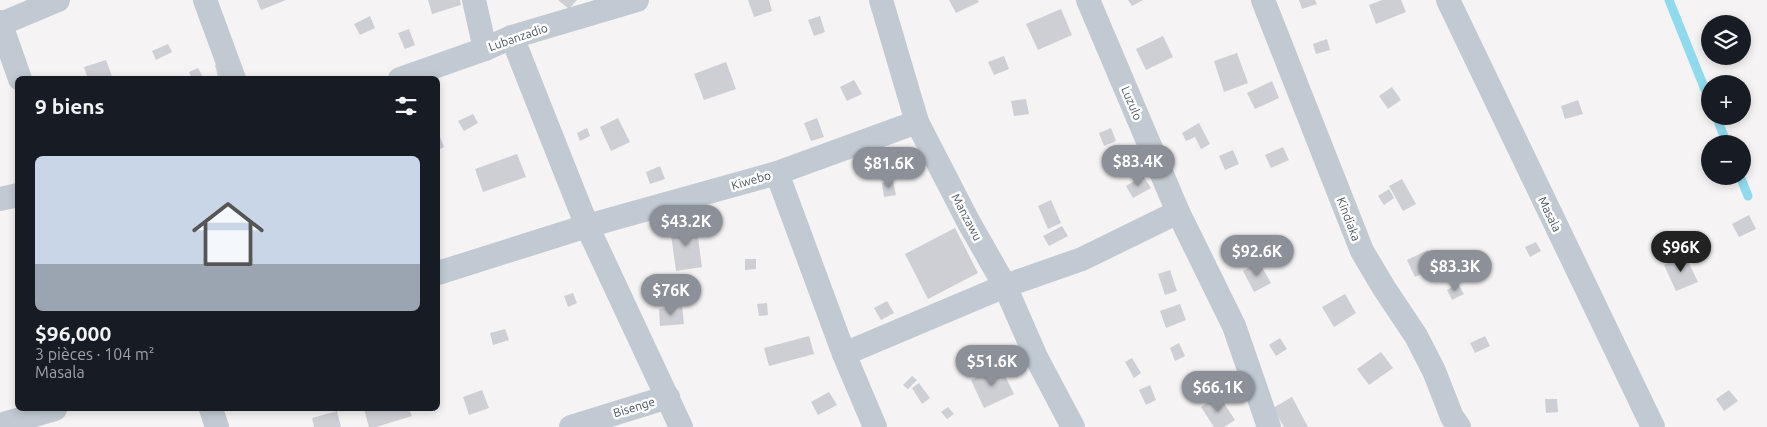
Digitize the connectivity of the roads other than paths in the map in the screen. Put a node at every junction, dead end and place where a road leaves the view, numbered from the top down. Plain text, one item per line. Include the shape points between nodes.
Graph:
1 (58, 0) edge
2 (206, 0) edge
3 (474, 0) edge
4 (638, 0) edge
5 (881, 0) edge
6 (1088, 0) edge
7 (1263, 0) edge
8 (1448, 0) edge
9 (1, 23) edge
10 (512, 37) junction
11 (484, 49) junction
12 (19, 76) edge
13 (233, 76) edge
14 (408, 76) edge
15 (918, 122) junction
16 (777, 173) junction
17 (15, 196) edge
18 (0, 199) edge
19 (1178, 212) junction
20 (587, 226) junction
21 (440, 272) edge
22 (1005, 286) junction
23 (844, 354) junction
24 (668, 397) junction
25 (48, 411) edge
26 (211, 411) edge
27 (0, 425) edge
28 (217, 427) edge
29 (571, 427) edge
30 (681, 427) edge
31 (875, 427) edge
32 (1072, 427) edge
33 (1269, 427) edge
34 (1459, 427) edge
35 (1653, 427) edge

1 - 9 street
2 - 13 street
3 - 11 street
4 - 10 street, Lubanzadio
5 - 15 street, Manzawu
6 - 19 street, Luzulo
7 - 34 street, Kindiaka via 1362,251 1416,336
8 - 35 street, Masala
9 - 12 street
10 - 11 street, Lubanzadio
10 - 20 street
11 - 14 street, Lubanzadio
15 - 16 street, Kiwebo
15 - 22 street, Manzawu
16 - 20 street, Kiwebo
16 - 23 street
17 - 18 street
19 - 22 street via 1082,259
19 - 33 street, Luzulo via 1234,326
20 - 21 street, Kiwebo
20 - 24 street
22 - 23 street
22 - 32 street, Manzawu
23 - 31 street
24 - 29 street, Bisenge
24 - 30 street
25 - 27 street
26 - 28 street

